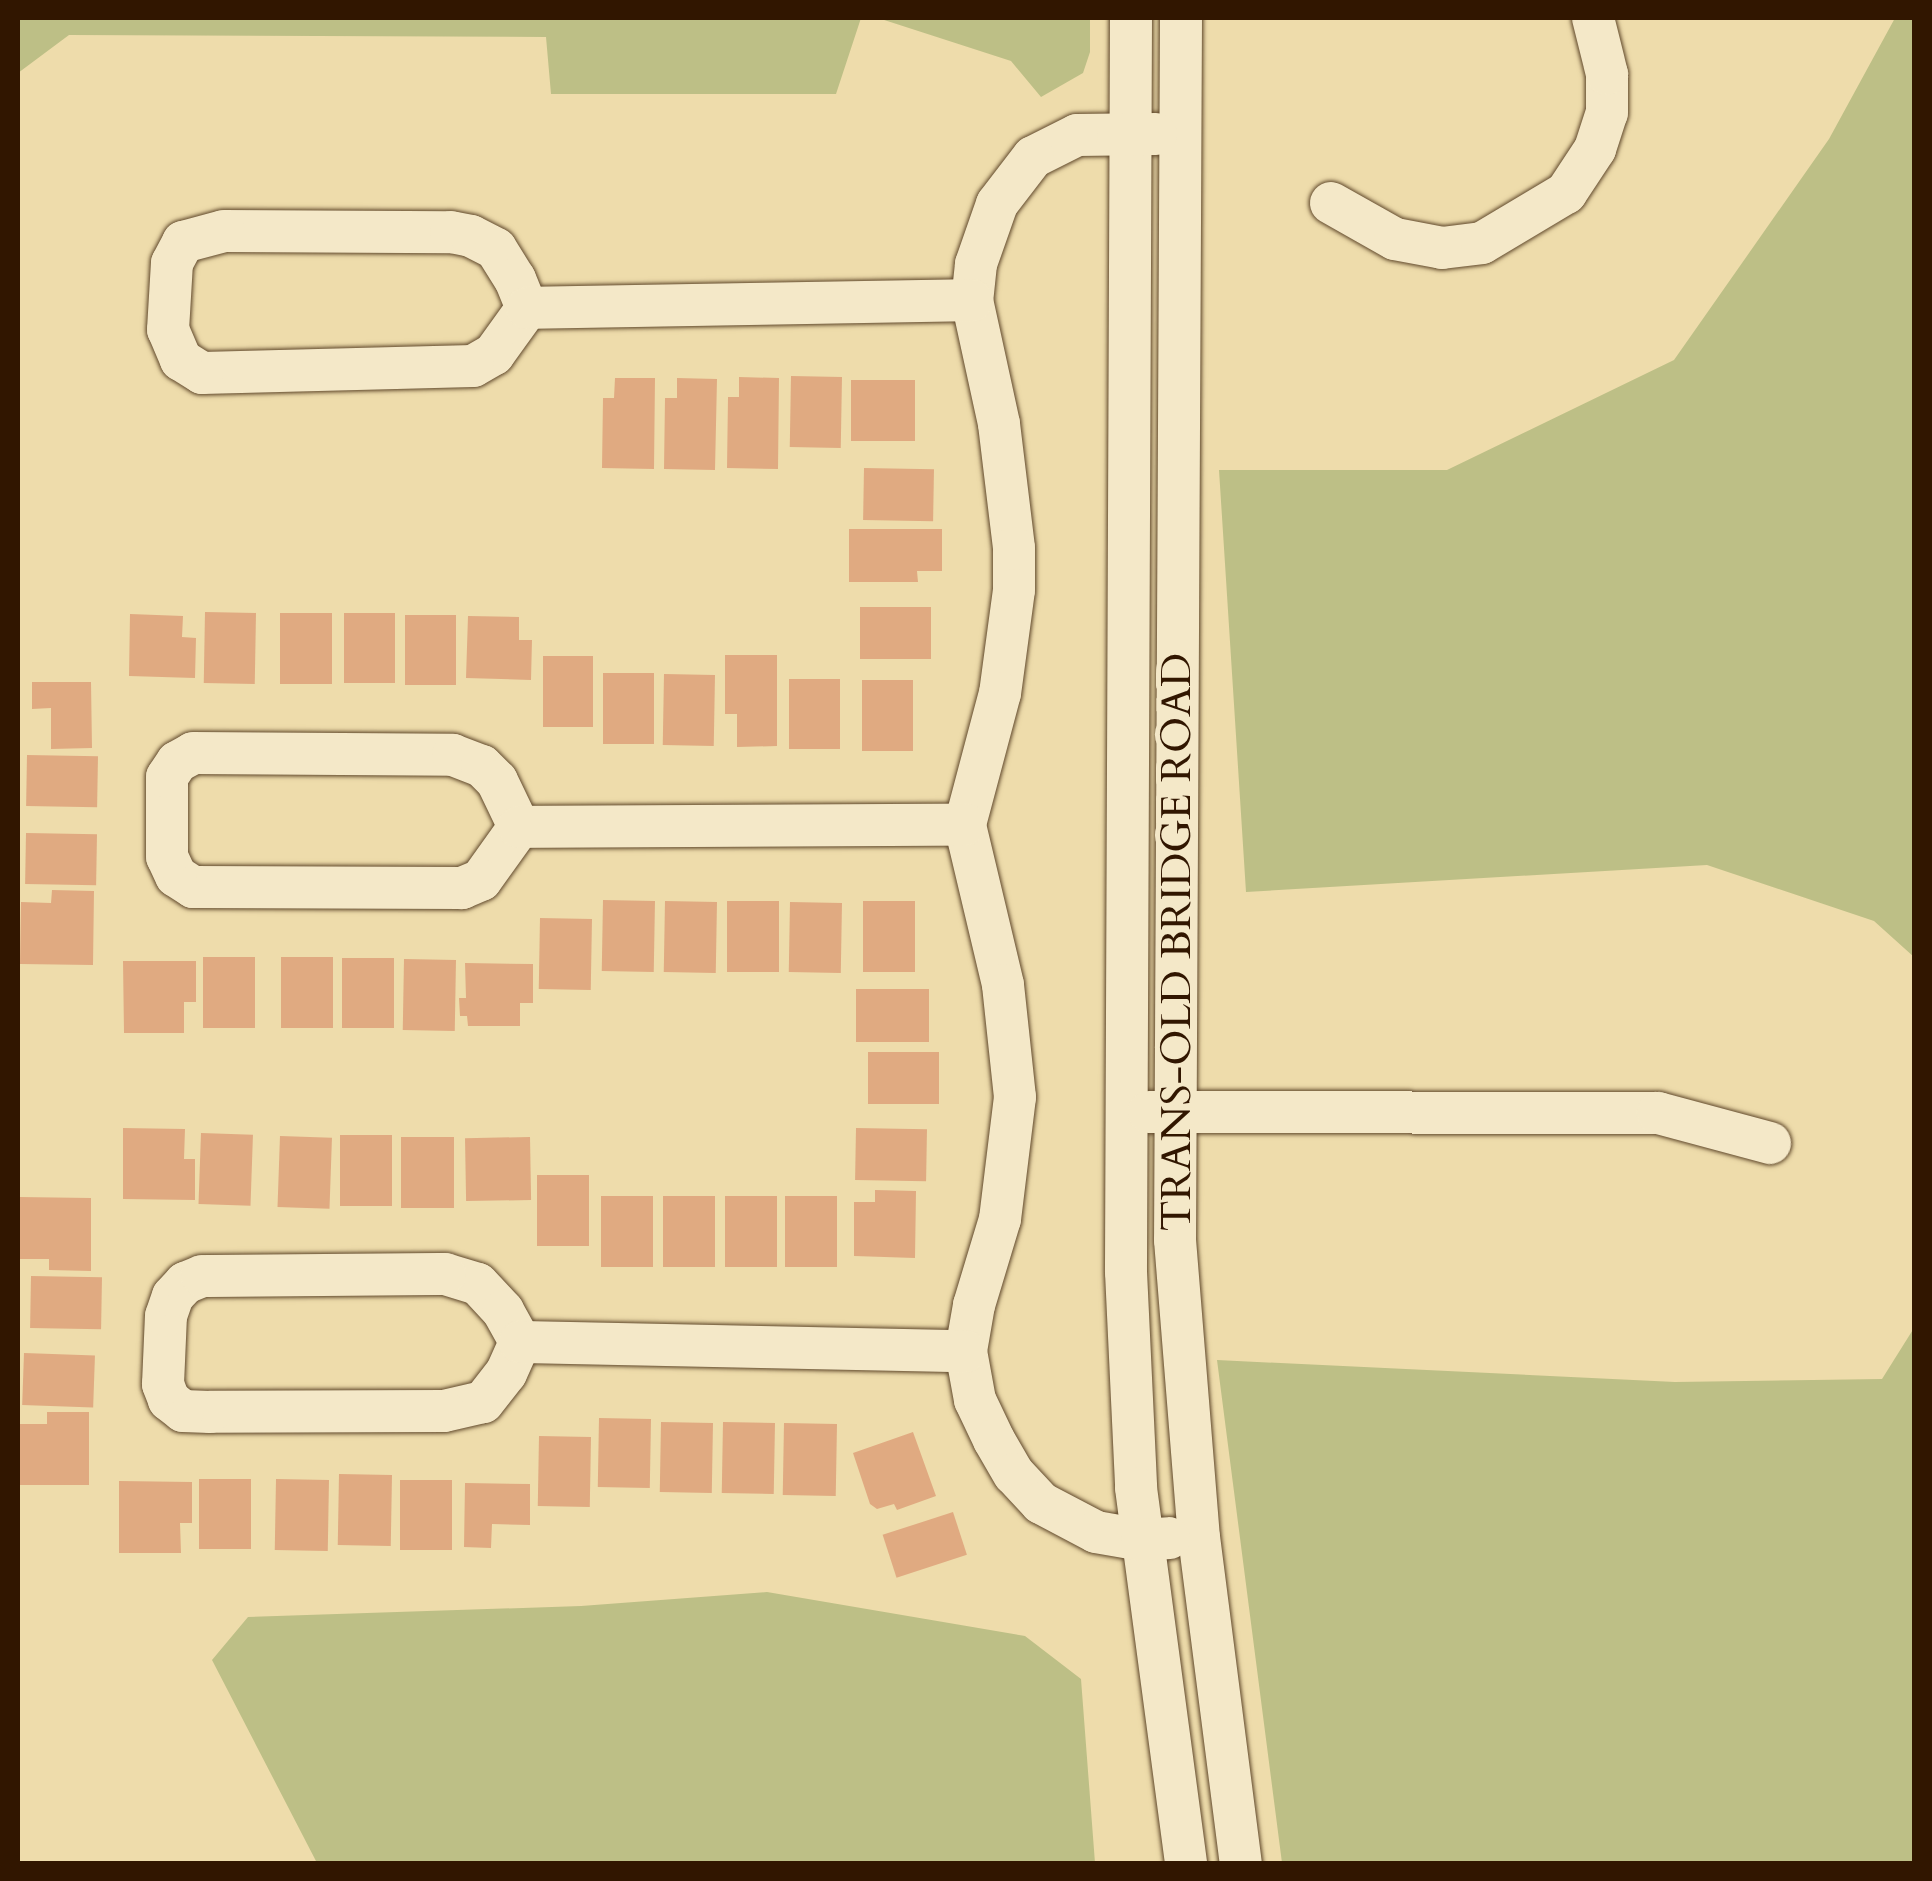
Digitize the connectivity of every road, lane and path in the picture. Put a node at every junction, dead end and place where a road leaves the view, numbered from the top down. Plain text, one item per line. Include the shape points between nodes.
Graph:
1 (1131, 18) edge
2 (1181, 18) edge
3 (1593, 18) edge
4 (1129, 134) junction
5 (1180, 134) junction
6 (1331, 204) dead end
7 (972, 300) junction
8 (527, 308) junction
9 (964, 825) junction
10 (519, 827) junction
11 (1125, 1110) junction
12 (1175, 1115) junction
13 (1770, 1143) dead end
14 (520, 1342) junction
15 (966, 1351) junction
16 (1200, 1536) junction
17 (1142, 1540) junction
18 (1186, 1864) edge
19 (1240, 1864) edge

1 - 4 street, TRANS-OLD BRIDGE ROAD
2 - 5 street, TRANS-OLD BRIDGE ROAD
3 - 6 street via 1607,74 1608,113 1595,149 1566,193 1482,243 1442,248 1395,239
4 - 5 street
4 - 7 street via 1078,135 1033,157 997,204 976,264
4 - 11 street, TRANS-OLD BRIDGE ROAD
5 - 12 street, TRANS-OLD BRIDGE ROAD
7 - 8 street
7 - 9 street via 998,424 1014,590 1000,692
8 - 8 street via 496,250 472,236 224,231 183,242 172,264 168,330 181,360 202,373 443,369 472,366 494,354
9 - 10 street
9 - 15 street via 1003,985 1015,1096 1003,1200
10 - 10 street via 497,782 482,766 453,755 194,753 167,777 167,857 176,876 193,887 462,888 481,880
11 - 12 street
11 - 17 street, TRANS-OLD BRIDGE ROAD via 1127,1292
12 - 13 street via 1658,1112
12 - 16 street, TRANS-OLD BRIDGE ROAD via 1175,1240
14 - 14 street via 478,1284 445,1274 202,1276 172,1296 163,1384 168,1400 182,1410 444,1410 482,1402
14 - 15 street
15 - 17 street via 975,1400 994,1440 1041,1503 1096,1532
16 - 17 street
16 - 19 street, TRANS-OLD BRIDGE ROAD
17 - 18 street, TRANS-OLD BRIDGE ROAD

